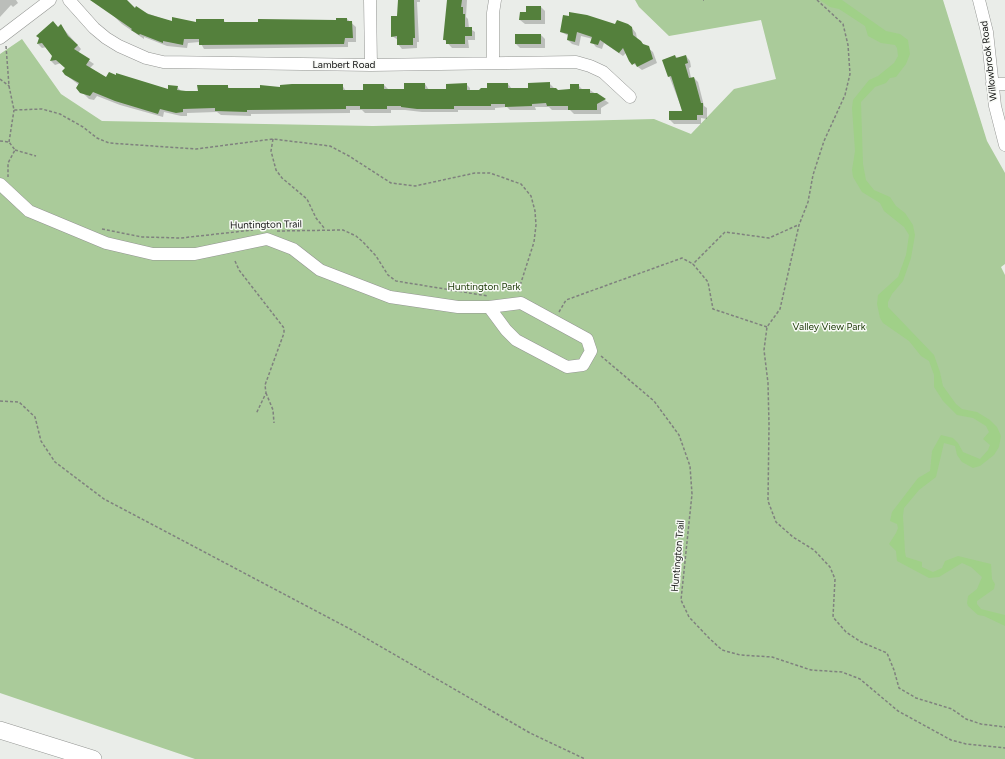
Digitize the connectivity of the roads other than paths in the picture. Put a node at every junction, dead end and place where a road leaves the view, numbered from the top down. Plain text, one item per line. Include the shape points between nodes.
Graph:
1 (50, 0) edge
2 (69, 0) edge
3 (370, 0) edge
4 (495, 0) edge
5 (979, 0) edge
6 (3, 36) edge
7 (493, 63) junction
8 (371, 65) junction
9 (992, 84) junction
10 (1005, 84) edge
11 (630, 97) dead end
12 (1005, 145) edge
13 (6, 183) edge
14 (490, 302) junction
15 (0, 730) edge
16 (93, 759) edge

1 - 6 street
2 - 8 street, Lambert Road via 106,38 146,58 163,62
3 - 8 street
4 - 7 street
5 - 9 street, Willowbrook Road via 987,32
7 - 8 street, Lambert Road
7 - 11 street, Lambert Road via 583,64 608,76
9 - 10 street
9 - 12 street, Willowbrook Road via 997,121
13 - 14 street via 29,211 106,243 153,254 196,254 267,239 293,249 320,270 390,296 458,307
14 - 14 street via 506,330 516,340 567,367 583,364 591,351 587,339 521,303
15 - 16 highway

